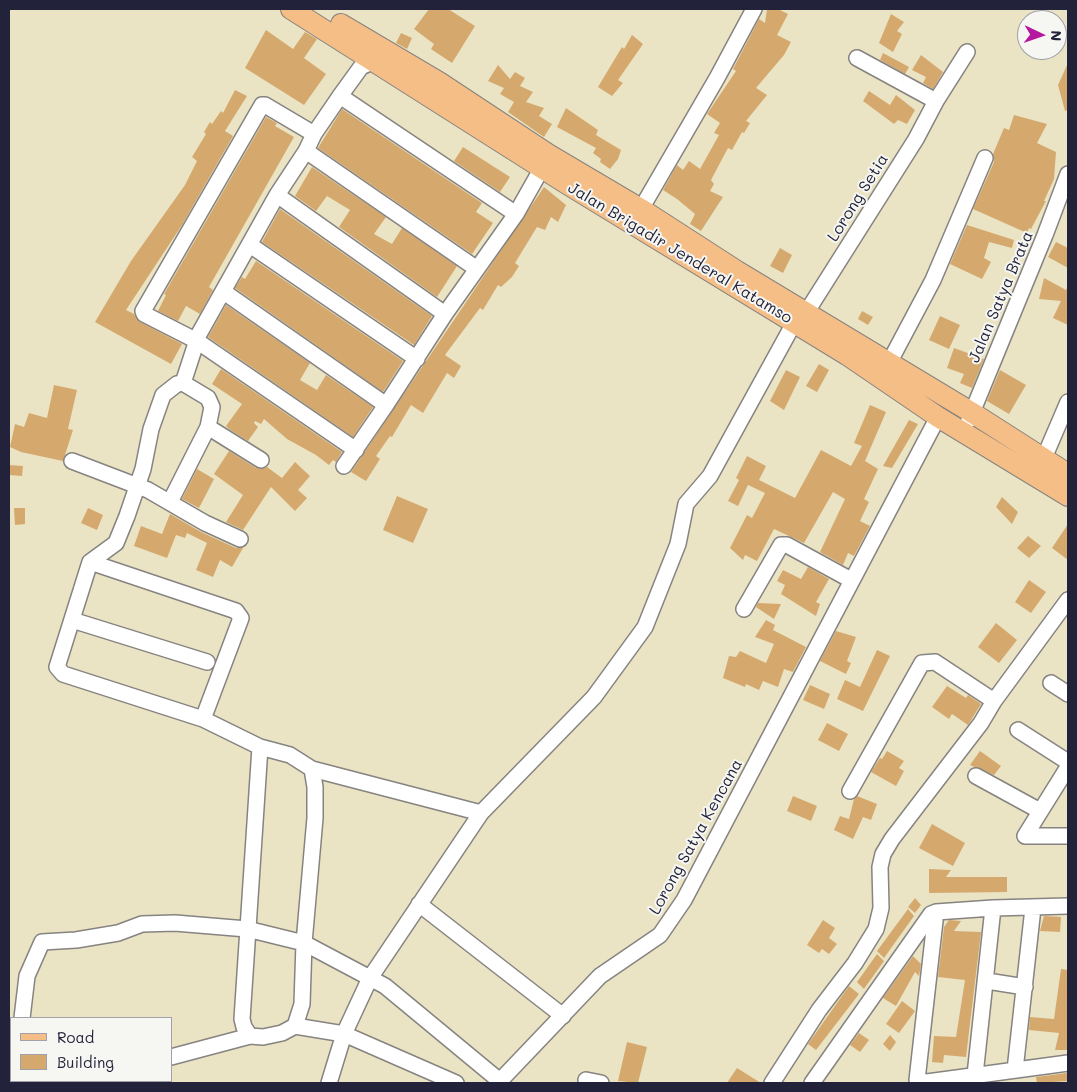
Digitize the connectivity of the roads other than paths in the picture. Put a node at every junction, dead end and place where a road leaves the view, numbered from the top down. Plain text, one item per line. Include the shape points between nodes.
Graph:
1 (291, 9) edge
2 (316, 9) edge
3 (754, 9) edge
4 (967, 52) dead end
5 (857, 58) dead end
6 (374, 61) junction
7 (340, 96) junction
8 (936, 101) junction
9 (499, 132) junction
10 (314, 134) junction
11 (306, 151) junction
12 (985, 158) dead end
13 (542, 168) junction
14 (1068, 174) edge
15 (277, 195) junction
16 (642, 209) junction
17 (516, 214) junction
18 (250, 245) junction
19 (477, 269) junction
20 (224, 292) junction
21 (445, 314) junction
22 (800, 318) junction
23 (197, 341) junction
24 (417, 359) junction
25 (889, 363) junction
26 (182, 383) junction
27 (1068, 402) edge
28 (386, 406) junction
29 (972, 412) junction
30 (938, 417) junction
31 (208, 427) junction
32 (964, 433) junction
33 (356, 450) junction
34 (1044, 458) junction
35 (261, 460) dead end
36 (72, 461) dead end
37 (344, 466) dead end
38 (1068, 474) edge
39 (137, 486) junction
40 (1068, 496) edge
41 (170, 502) junction
42 (240, 539) dead end
43 (90, 562) junction
44 (851, 580) junction
45 (1068, 600) edge
46 (744, 609) dead end
47 (72, 620) junction
48 (207, 662) dead end
49 (1052, 683) dead end
50 (1068, 694) edge
51 (994, 701) junction
52 (203, 719) junction
53 (1018, 730) dead end
54 (260, 748) junction
55 (1068, 762) edge
56 (1068, 767) edge
57 (312, 769) junction
58 (976, 776) dead end
59 (850, 791) dead end
60 (1040, 811) junction
61 (481, 813) junction
62 (1068, 836) edge
63 (419, 904) junction
64 (1068, 906) edge
65 (993, 908) junction
66 (1033, 908) junction
67 (936, 912) junction
68 (247, 929) junction
69 (304, 943) junction
70 (370, 978) junction
71 (987, 981) junction
72 (1025, 987) junction
73 (563, 1016) junction
74 (22, 1017) edge
75 (295, 1026) junction
76 (344, 1034) junction
77 (250, 1036) junction
78 (172, 1057) edge
79 (1068, 1064) edge
80 (1015, 1070) junction
81 (975, 1076) junction
82 (586, 1080) dead end
83 (329, 1083) edge
84 (456, 1083) edge
85 (500, 1083) edge
86 (601, 1083) edge
87 (772, 1083) edge
88 (812, 1083) edge

1 - 6 main road, Jalan Brigadir Jenderal Katamso
2 - 9 main road, Jalan Brigadir Jenderal Katamso via 439,82
3 - 16 street
4 - 8 street, Lorong Setia
5 - 8 street
6 - 7 street via 361,67
6 - 9 main road, Jalan Brigadir Jenderal Katamso
7 - 10 street
7 - 17 street
8 - 22 street, Lorong Setia via 916,139
9 - 13 main road, Jalan Brigadir Jenderal Katamso
9 - 16 main road, Jalan Brigadir Jenderal Katamso
10 - 11 street
10 - 23 street via 262,105 144,306 144,314
11 - 15 street
11 - 19 street
12 - 25 street via 933,280
13 - 17 street
13 - 22 main road, Jalan Brigadir Jenderal Katamso
14 - 29 street, Jalan Satya Brata via 1046,236
15 - 18 street
15 - 21 street
16 - 22 main road, Jalan Brigadir Jenderal Katamso
17 - 19 street
18 - 20 street
18 - 24 street
19 - 21 street
20 - 23 street
20 - 28 street
21 - 24 street
22 - 25 main road, Jalan Brigadir Jenderal Katamso
22 - 30 main road, Jalan Brigadir Jenderal Katamso
22 - 61 street, Lorong Setia via 710,476 686,504 678,544 645,627 594,697
23 - 26 street
23 - 33 street
24 - 28 street
25 - 29 main road, Jalan Brigadir Jenderal Katamso
26 - 31 street via 211,401
26 - 39 street via 163,395
27 - 34 street
28 - 33 street
29 - 32 street, Jalan Satya Brata
29 - 34 main road, Jalan Brigadir Jenderal Katamso
30 - 32 main road, Jalan Brigadir Jenderal Katamso
30 - 44 street, Lorong Satya Kencana
31 - 35 street
31 - 41 street
32 - 40 main road, Jalan Brigadir Jenderal Katamso
33 - 37 street
34 - 38 main road, Jalan Brigadir Jenderal Katamso
36 - 39 street
39 - 41 street
39 - 43 street via 116,543
41 - 42 street
43 - 47 street
43 - 52 street via 236,611 241,618
44 - 46 street via 781,545
44 - 73 street, Lorong Satya Kencana via 684,900 660,935 600,976
45 - 51 street
47 - 48 street
47 - 52 street via 57,667 63,674
49 - 50 street
51 - 59 street via 935,662 922,663
51 - 87 street via 883,854 879,873 881,908 876,929
52 - 54 street
53 - 55 street
54 - 57 street via 290,754
54 - 68 street
56 - 60 street
57 - 61 street
57 - 69 street via 315,818
58 - 60 street
60 - 62 street via 1025,836
61 - 63 street, Lorong Setia
63 - 70 street, Lorong Setia
63 - 73 street
64 - 66 street
65 - 66 street
65 - 67 street
65 - 71 street
66 - 72 street
67 - 81 street via 916,1076 917,1080 927,1082
67 - 88 street via 931,914
68 - 69 street, Lorong Satya Kencana
68 - 74 street, Lorong Satya Kencana via 175,923 142,924 118,933 42,942 27,976
68 - 77 street via 242,1018
69 - 70 street, Lorong Satya Kencana
69 - 75 street via 302,1004
70 - 76 street, Lorong Setia
70 - 85 street, Lorong Satya Kencana via 384,986
71 - 72 street
71 - 81 street
72 - 80 street
73 - 85 street, Lorong Satya Kencana
75 - 76 street
75 - 77 street via 282,1033
76 - 83 street, Lorong Setia
76 - 84 street
77 - 78 street
79 - 80 street
80 - 81 street
82 - 86 street

